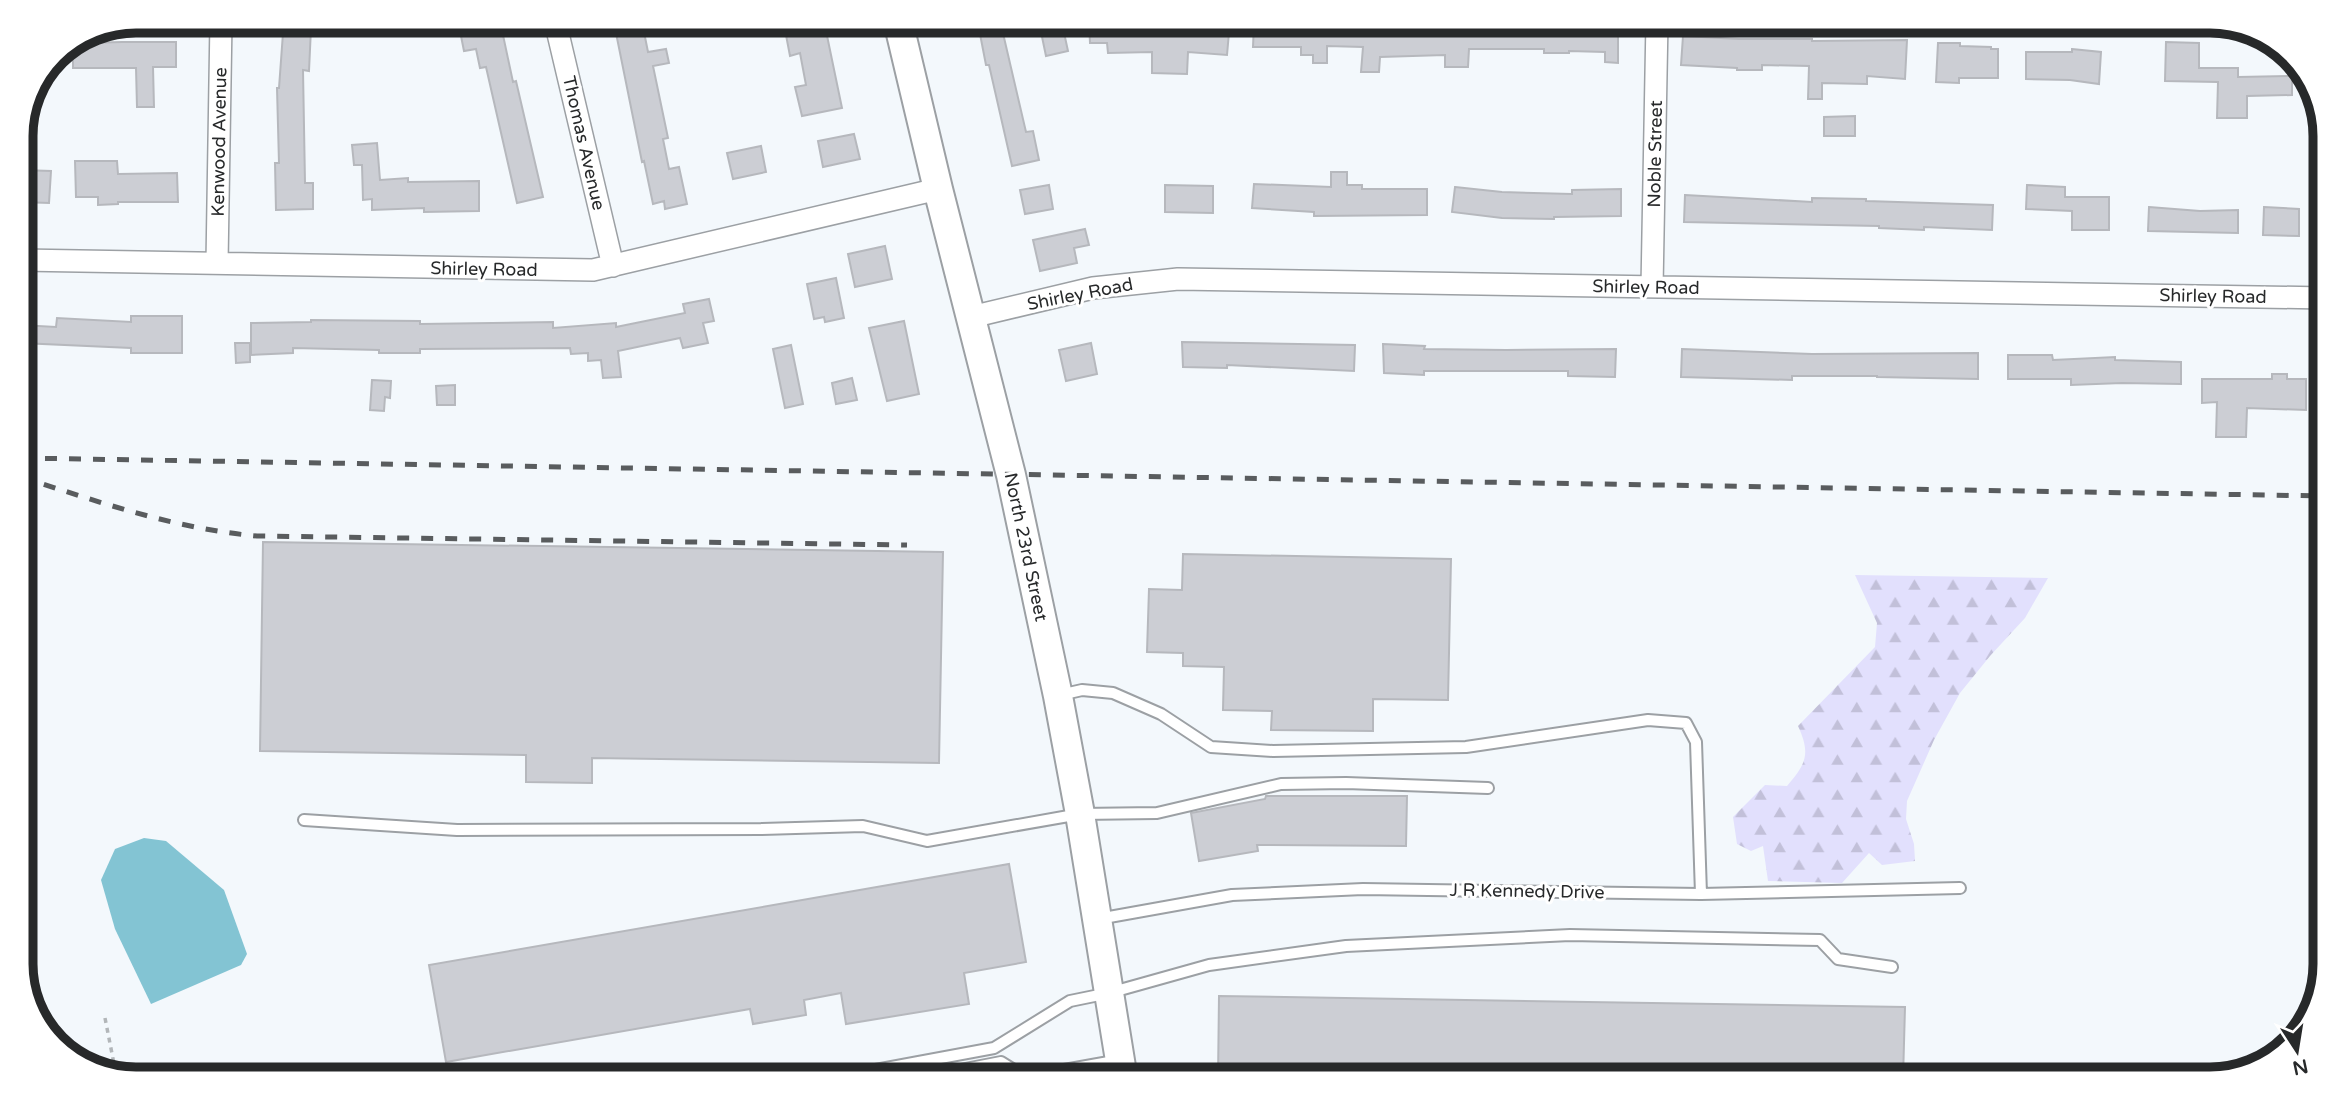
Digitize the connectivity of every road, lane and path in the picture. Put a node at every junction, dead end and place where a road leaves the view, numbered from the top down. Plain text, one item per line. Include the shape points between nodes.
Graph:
1 (221, 33) edge
2 (558, 33) edge
3 (905, 33) edge
4 (1657, 33) edge
5 (938, 189) junction
6 (33, 260) edge
7 (217, 263) junction
8 (613, 266) junction
9 (1652, 287) junction
10 (2313, 298) edge
11 (971, 317) junction
12 (1058, 696) junction
13 (1488, 788) dead end
14 (1080, 814) junction
15 (304, 820) dead end
16 (1959, 888) dead end
17 (1701, 894) junction
18 (1098, 919) junction
19 (1892, 967) dead end
20 (1109, 993) junction
21 (105, 1018) dead end
22 (114, 1064) edge
23 (891, 1067) edge
24 (980, 1067) edge
25 (1009, 1067) edge
26 (1121, 1067) edge

1 - 7 street, Kenwood Avenue
2 - 8 street, Thomas Avenue
3 - 5 main road, North 23rd Street
4 - 9 street, Noble Street
5 - 8 street, Shirley Road
5 - 11 main road, North 23rd Street
6 - 7 street, Shirley Road
7 - 8 street, Shirley Road via 564,270
9 - 10 street, Shirley Road
9 - 11 street, Shirley Road via 1178,279 1093,289
11 - 12 main road, North 23rd Street via 1011,475
12 - 14 main road, North 23rd Street
12 - 17 lane via 1082,690 1113,693 1161,714 1211,747 1273,751 1466,747 1648,720 1686,723 1696,742
13 - 14 lane via 1281,784 1157,813
14 - 15 lane via 927,841 863,826 457,830
14 - 18 main road, North 23rd Street
16 - 17 lane, J R Kennedy Drive
17 - 18 lane, J R Kennedy Drive via 1284,892 1232,895
18 - 20 main road, North 23rd Street
19 - 20 lane via 1838,959 1820,940 1570,935 1346,946 1209,965
20 - 23 lane via 1070,1001 993,1048
20 - 26 main road, North 23rd Street
21 - 22 path
24 - 25 lane via 1001,1062

